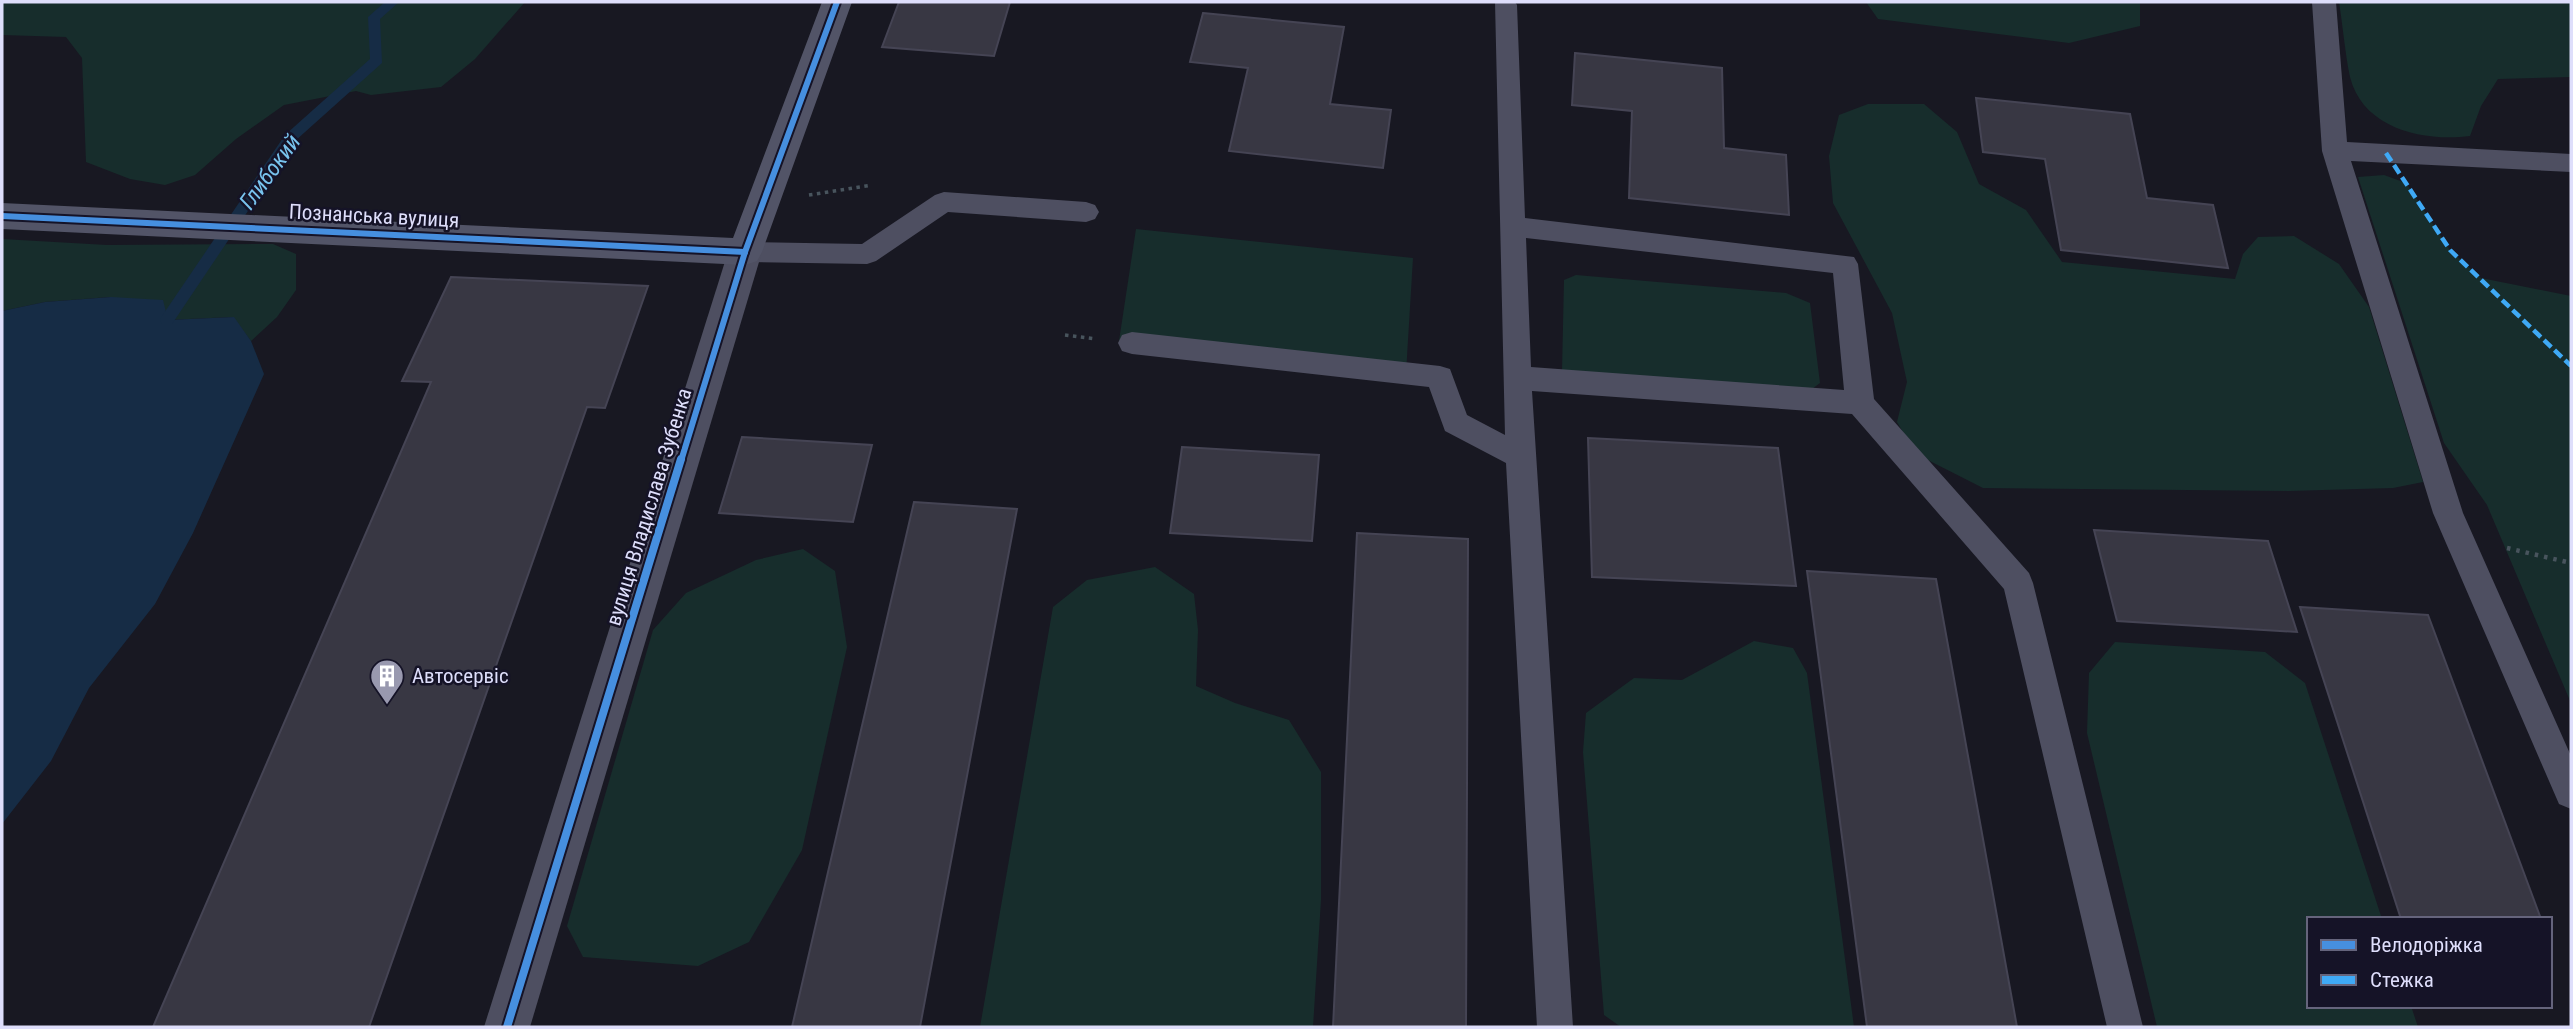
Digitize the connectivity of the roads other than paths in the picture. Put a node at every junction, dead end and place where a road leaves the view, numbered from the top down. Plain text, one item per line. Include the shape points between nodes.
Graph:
1 (837, 2) edge
2 (2324, 2) edge
3 (1505, 5) dead end
4 (2335, 151) junction
5 (2571, 163) edge
6 (1086, 212) dead end
7 (2, 216) edge
8 (1513, 227) junction
9 (745, 252) junction
10 (1132, 343) dead end
11 (1518, 378) junction
12 (1860, 403) junction
13 (1520, 456) junction
14 (2571, 793) edge
15 (508, 1027) edge
16 (1555, 1027) edge
17 (2125, 1027) edge

1 - 9 street, вулиця Владислава Зубенка
2 - 4 lane
3 - 8 lane
4 - 5 lane
4 - 14 lane via 2457,536
6 - 9 lane via 944,202 867,254
7 - 9 street, Познанська вулиця
8 - 11 lane
8 - 12 lane via 1845,264
9 - 15 street, вулиця Владислава Зубенка
10 - 13 lane via 1440,377 1455,423
11 - 12 lane
11 - 13 lane
12 - 17 lane via 2018,583
13 - 16 lane

